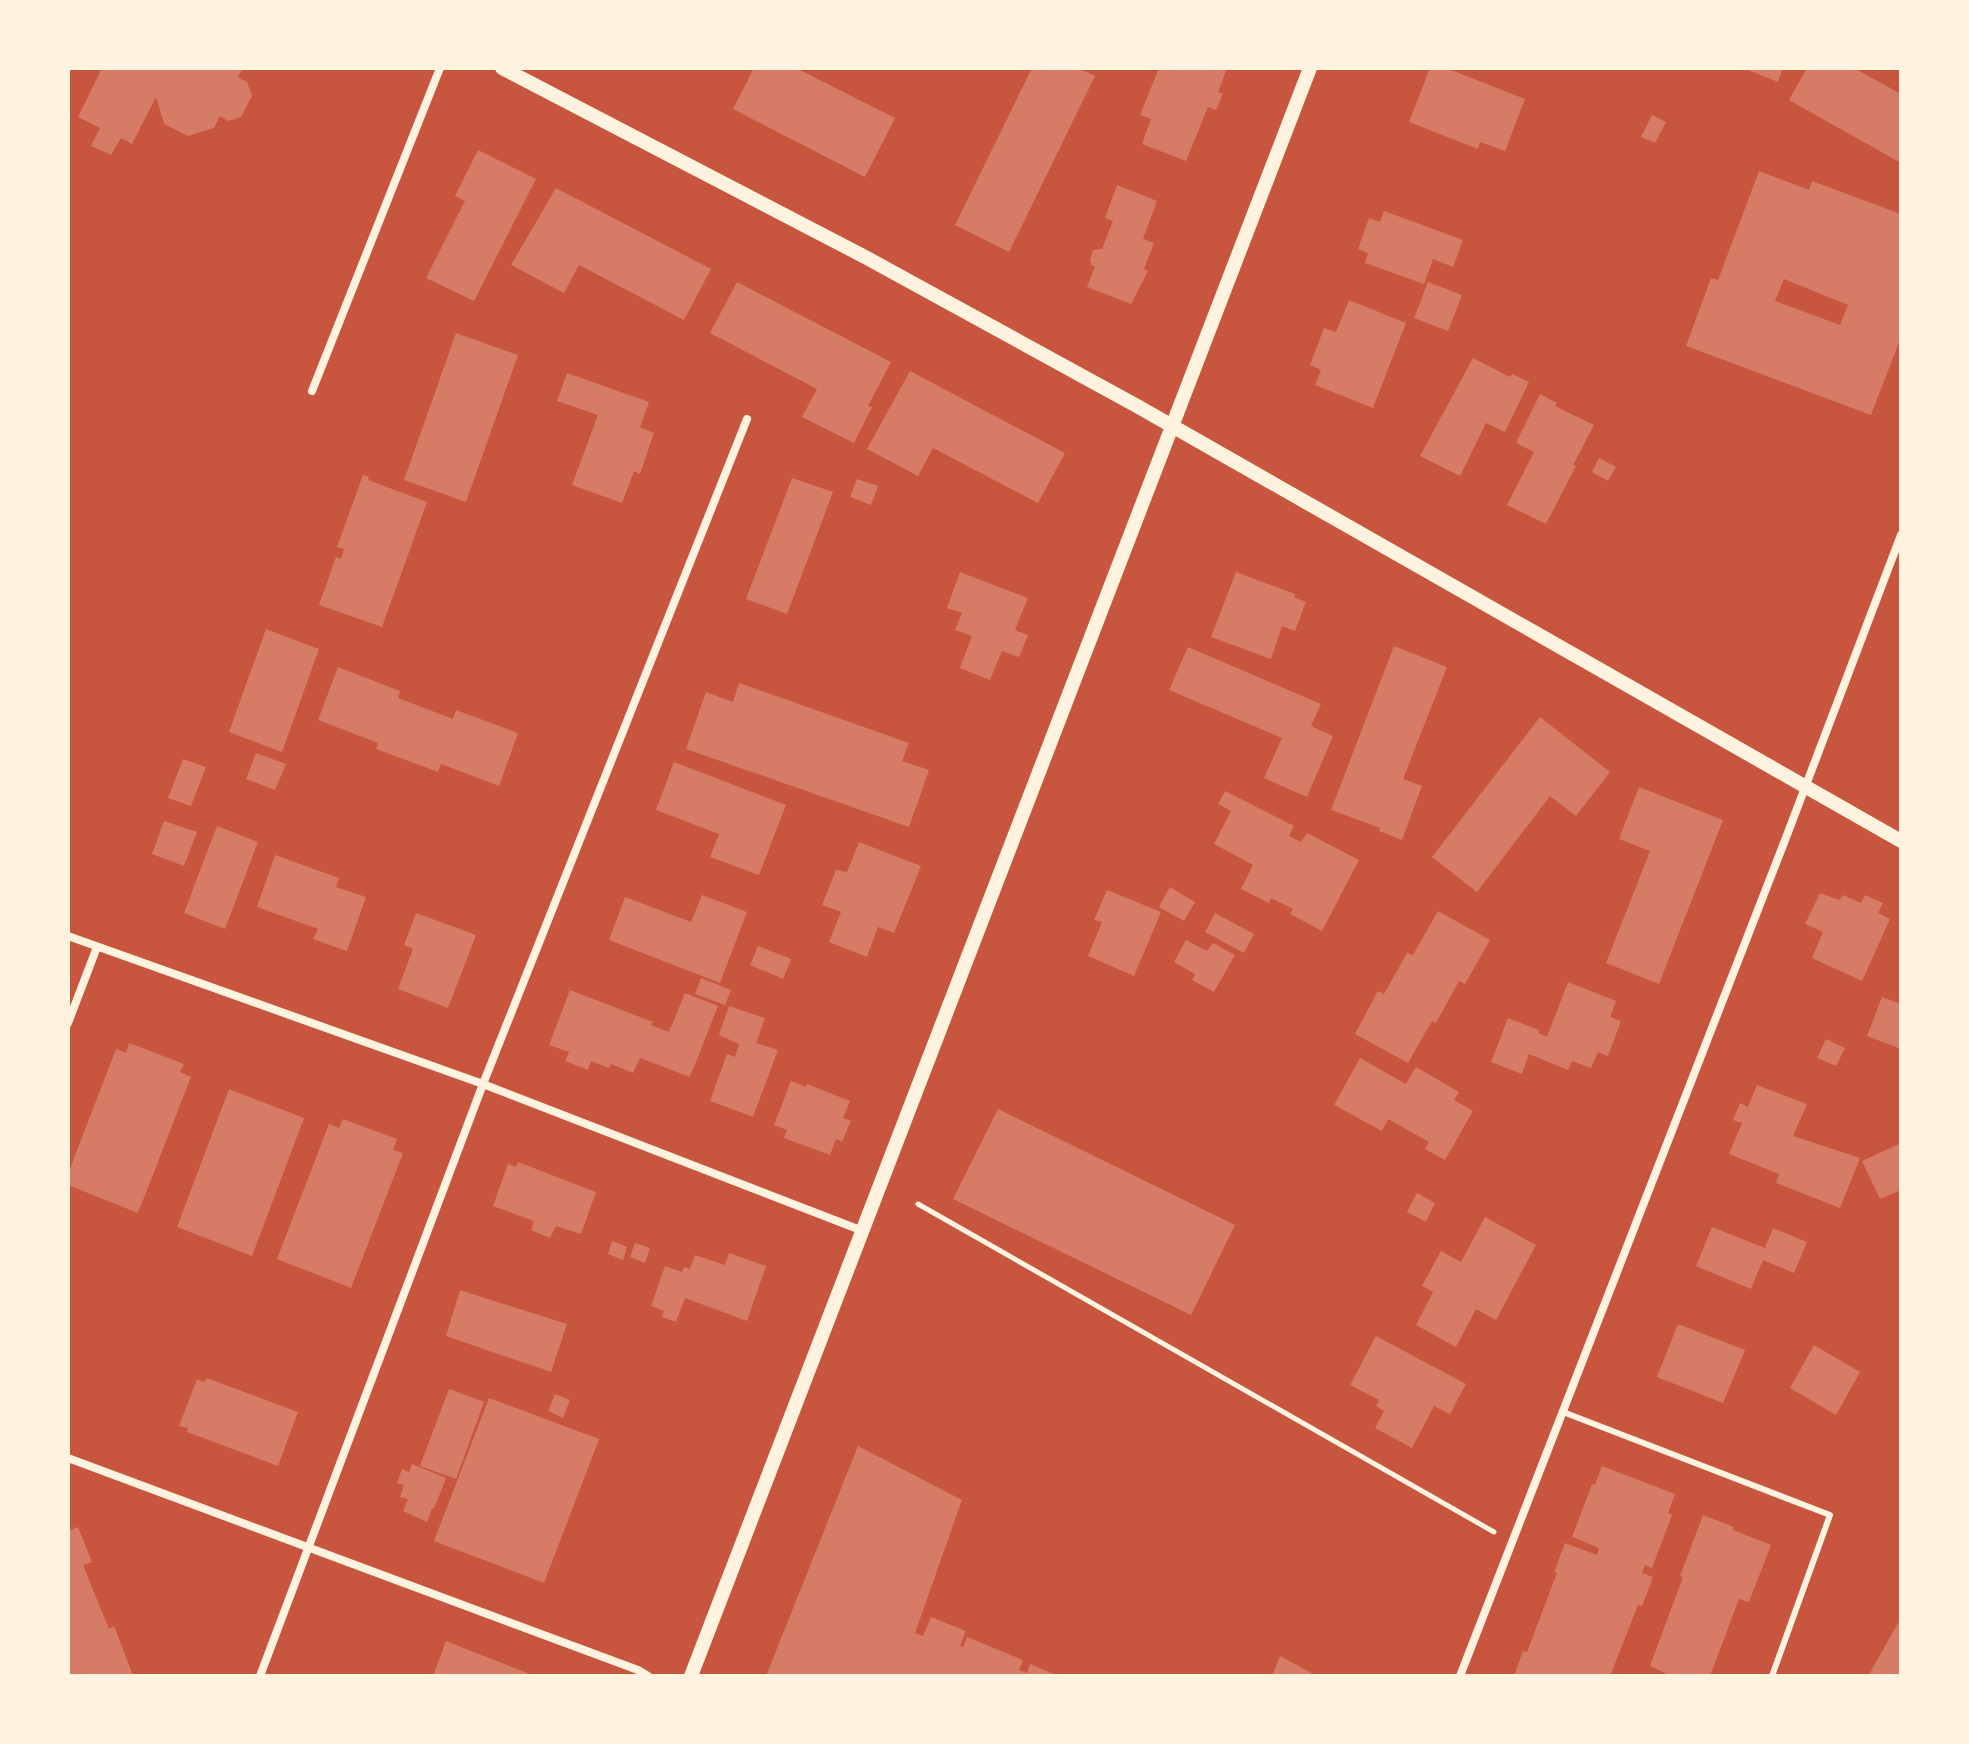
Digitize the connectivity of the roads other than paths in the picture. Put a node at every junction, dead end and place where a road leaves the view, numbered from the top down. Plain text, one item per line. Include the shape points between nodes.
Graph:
1 (440, 68) edge
2 (502, 68) edge
3 (1310, 68) edge
4 (312, 391) dead end
5 (747, 419) dead end
6 (1171, 425) junction
7 (1901, 535) edge
8 (1805, 787) junction
9 (1901, 841) edge
10 (68, 936) edge
11 (97, 947) junction
12 (68, 1023) edge
13 (483, 1084) junction
14 (863, 1231) junction
15 (1563, 1412) junction
16 (68, 1458) edge
17 (309, 1546) junction
18 (260, 1676) edge
19 (648, 1676) edge
20 (691, 1676) edge
21 (1460, 1676) edge
22 (1772, 1676) edge

1 - 4 street
2 - 6 street via 867,258
3 - 6 street
5 - 13 street
6 - 8 street
6 - 14 street
7 - 8 street
8 - 9 street
8 - 15 street
10 - 11 street
11 - 12 street
11 - 13 street
13 - 14 street
13 - 17 street
14 - 20 street
15 - 21 street
15 - 22 lane via 1830,1515
16 - 17 street
17 - 18 street
17 - 19 street

